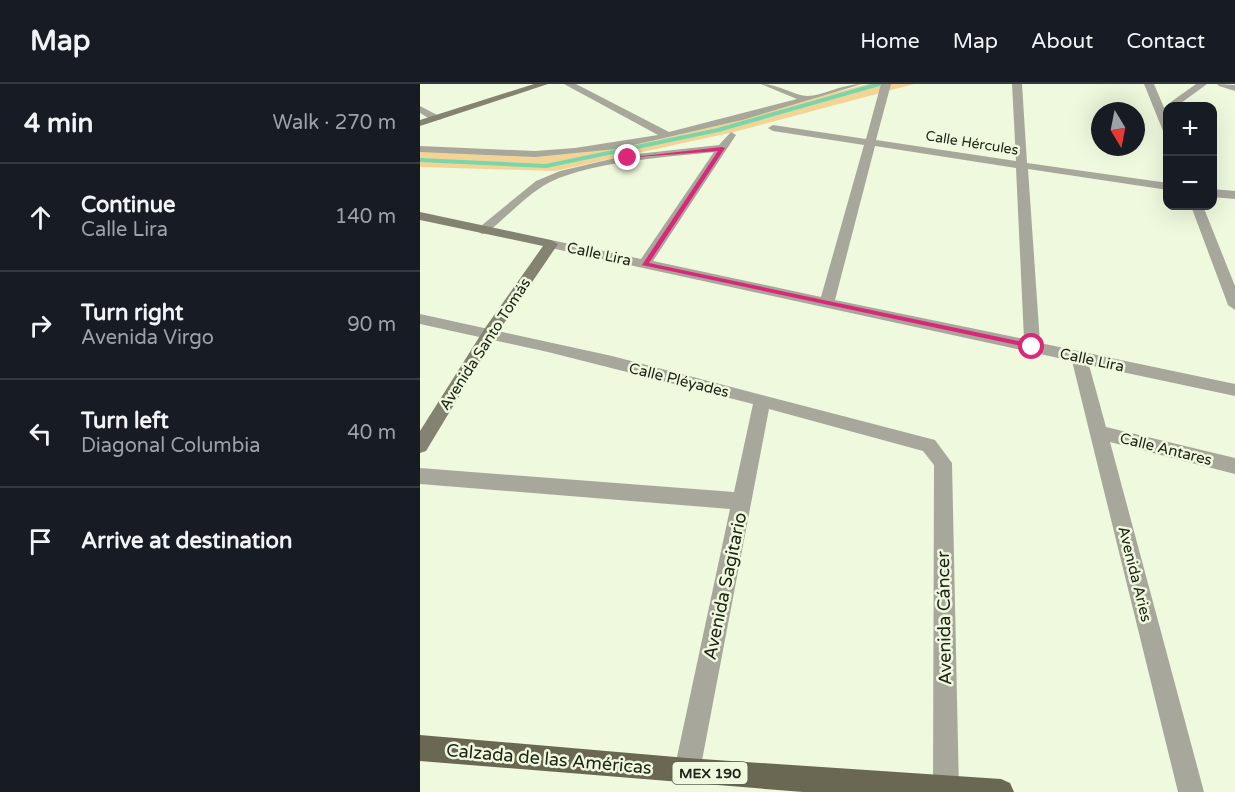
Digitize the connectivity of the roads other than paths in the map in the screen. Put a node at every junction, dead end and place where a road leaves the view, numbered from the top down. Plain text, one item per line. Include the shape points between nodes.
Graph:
1 (543, 84) edge
2 (569, 84) edge
3 (766, 84) edge
4 (857, 84) edge
5 (1017, 84) edge
6 (1149, 84) edge
7 (1202, 84) edge
8 (1222, 84) edge
9 (886, 87) edge
10 (1235, 88) edge
11 (806, 99) junction
12 (1177, 102) edge
13 (1163, 105) edge
14 (420, 109) edge
15 (436, 119) junction
16 (420, 123) edge
17 (772, 128) dead end
18 (666, 135) junction
19 (731, 135) dead end
20 (872, 142) junction
21 (722, 148) junction
22 (420, 149) edge
23 (1021, 166) junction
24 (1163, 186) edge
25 (1217, 193) edge
26 (1235, 195) edge
27 (1199, 210) edge
28 (420, 216) edge
29 (482, 230) junction
30 (551, 244) junction
31 (644, 264) junction
32 (827, 303) junction
33 (1235, 305) edge
34 (420, 319) edge
35 (490, 332) junction
36 (1032, 347) junction
37 (1079, 357) junction
38 (1235, 390) edge
39 (762, 401) junction
40 (1097, 432) junction
41 (420, 446) edge
42 (934, 450) joint
43 (1235, 466) edge
44 (420, 476) edge
45 (742, 501) junction
46 (420, 748) edge
47 (687, 771) junction
48 (946, 790) junction
49 (1001, 792) edge
50 (1191, 792) edge

1 - 15 street
2 - 18 street
3 - 11 street
4 - 11 street
5 - 23 street
6 - 13 street
7 - 12 street
8 - 10 street
9 - 20 street
11 - 18 street
14 - 15 street
15 - 16 street
17 - 20 street, Calle Hércules
18 - 22 street via 535,154
19 - 21 street
20 - 23 street, Calle Hércules
20 - 32 street
21 - 29 street via 628,158 564,173 540,183
21 - 31 street
23 - 24 street, Calle Hércules
23 - 36 street
25 - 26 street
27 - 33 street
28 - 29 street, Calle Lira
29 - 30 street, Calle Lira
30 - 31 street, Calle Lira
30 - 35 street, Avenida Santo Tomás
31 - 32 street, Calle Lira
32 - 36 street, Calle Lira
34 - 35 street, Calle Pléyades
35 - 39 street, Calle Pléyades
35 - 41 street, Avenida Santo Tomás
36 - 37 street, Calle Lira
37 - 38 street, Calle Lira
37 - 40 street, Avenida Aries
39 - 42 street, Calle Pléyades via 929,445
39 - 45 street, Avenida Sagitario
40 - 43 street, Calle Antares
40 - 50 street, Avenida Aries
42 - 48 street, Avenida Cáncer via 943,463
44 - 45 street
45 - 47 street, Avenida Sagitario
46 - 47 main road, Calzada de las Américas / MEX 190
47 - 48 main road, Calzada de las Américas / MEX 190
48 - 49 main road, Calzada de las Américas / MEX 190

